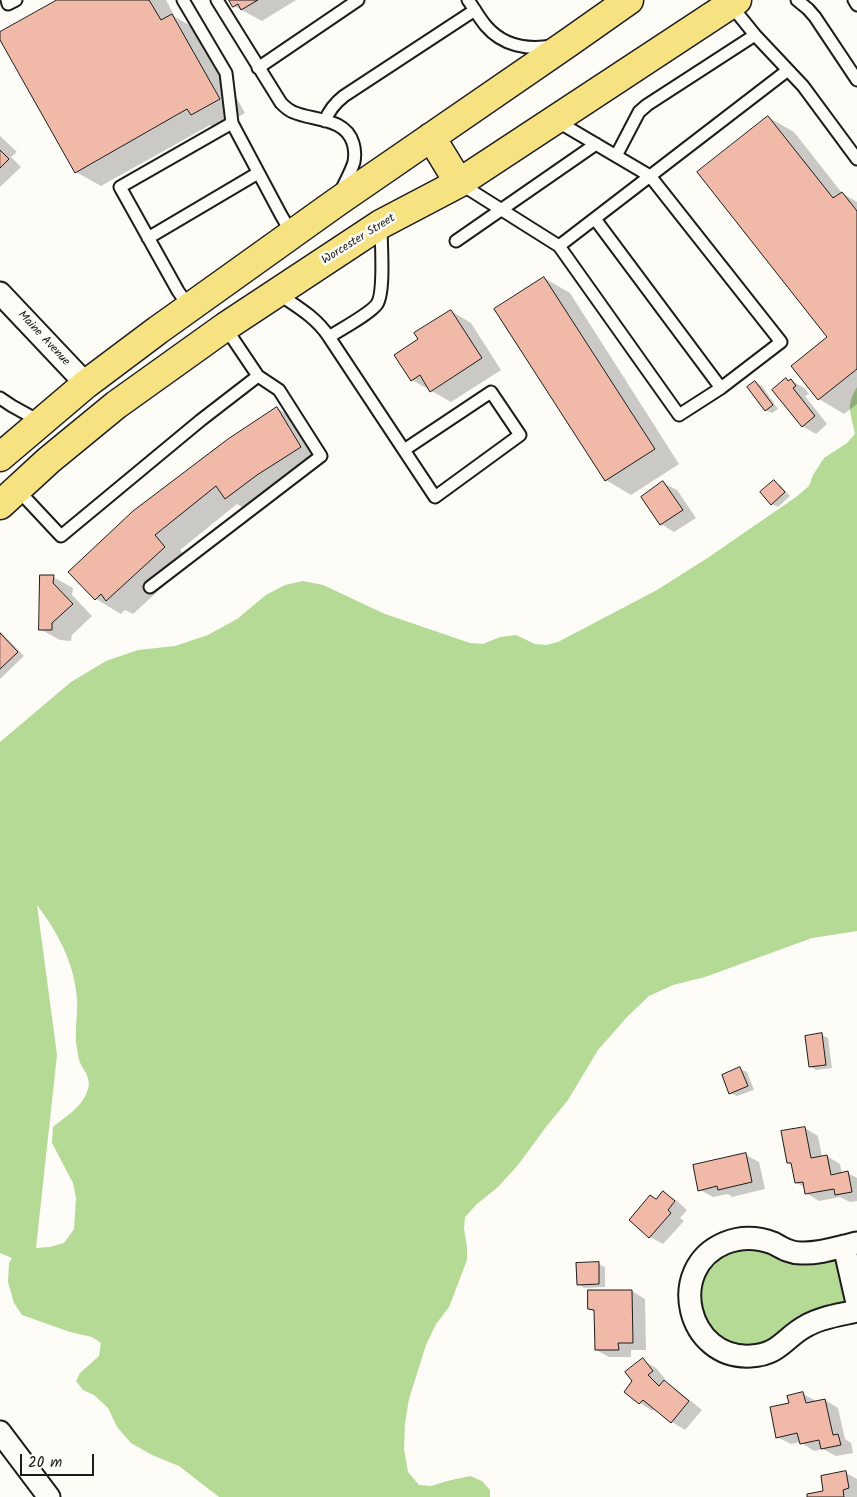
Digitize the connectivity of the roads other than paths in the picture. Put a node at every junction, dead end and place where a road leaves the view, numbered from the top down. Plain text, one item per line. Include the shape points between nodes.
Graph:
1 (7, 0) edge
2 (16, 0) edge
3 (184, 0) edge
4 (217, 0) edge
5 (358, 0) edge
6 (468, 0) edge
7 (629, 0) edge
8 (797, 0) edge
9 (854, 0) edge
10 (733, 2) edge
11 (857, 6) edge
12 (475, 10) junction
13 (755, 35) junction
14 (568, 43) junction
15 (258, 68) junction
16 (788, 70) junction
17 (857, 80) edge
18 (555, 120) junction
19 (325, 121) junction
20 (232, 123) junction
21 (431, 137) junction
22 (596, 144) junction
23 (616, 156) junction
24 (857, 159) edge
25 (258, 173) junction
26 (650, 176) junction
27 (459, 183) junction
28 (337, 202) junction
29 (501, 210) junction
30 (595, 218) junction
31 (381, 224) junction
32 (292, 234) junction
33 (148, 238) junction
34 (456, 241) dead end
35 (558, 246) junction
36 (0, 293) edge
37 (277, 293) junction
38 (190, 308) junction
39 (224, 327) junction
40 (329, 337) junction
41 (258, 376) junction
42 (86, 384) junction
43 (721, 388) junction
44 (1, 400) edge
45 (40, 422) junction
46 (404, 450) junction
47 (0, 457) edge
48 (8, 497) edge
49 (150, 587) dead end
50 (850, 1245) edge
51 (857, 1303) edge
52 (857, 1311) edge
53 (0, 1432) edge
54 (49, 1497) edge

1 - 2 lane via 8,4
3 - 20 lane via 226,73
4 - 15 lane
5 - 15 lane
6 - 12 lane
7 - 14 highway
8 - 17 lane via 815,17
9 - 11 lane
10 - 13 lane
10 - 18 highway, Worcester Street
12 - 14 lane via 490,31 516,46 537,48
12 - 19 lane via 344,96 328,112
13 - 16 lane
13 - 23 lane via 647,105 639,112
14 - 21 highway
15 - 19 lane via 274,95 287,109
16 - 24 lane
16 - 26 lane
18 - 22 lane
18 - 27 highway, Worcester Street
19 - 28 lane via 348,132 354,146 354,163
20 - 25 lane
20 - 33 lane via 120,187
21 - 27 highway
21 - 28 highway
22 - 23 lane
22 - 29 lane
23 - 26 lane
25 - 32 lane
25 - 33 lane
26 - 30 lane
26 - 43 lane via 781,342
27 - 29 lane
27 - 31 highway, Worcester Street
28 - 32 highway
29 - 34 lane
29 - 35 lane
30 - 35 lane
30 - 43 lane
31 - 37 highway, Worcester Street
31 - 40 lane via 381,290 377,304
32 - 38 highway
33 - 38 lane
35 - 43 lane via 679,415
36 - 42 street, Maine Avenue
37 - 39 highway, Worcester Street
37 - 40 lane via 314,318
38 - 42 highway
39 - 41 lane
39 - 48 highway, Worcester Street via 116,405
40 - 46 lane
41 - 48 lane via 61,536
41 - 49 lane via 279,390 321,456
42 - 45 highway
44 - 45 lane
45 - 47 highway
46 - 46 lane via 434,497 520,435 491,392
50 - 51 street
50 - 52 street via 799,1253 760,1239 747,1238 723,1244 697,1268 691,1280 689,1302 699,1330 709,1341 721,1350 750,1356 766,1354 806,1326 822,1319
53 - 54 street

